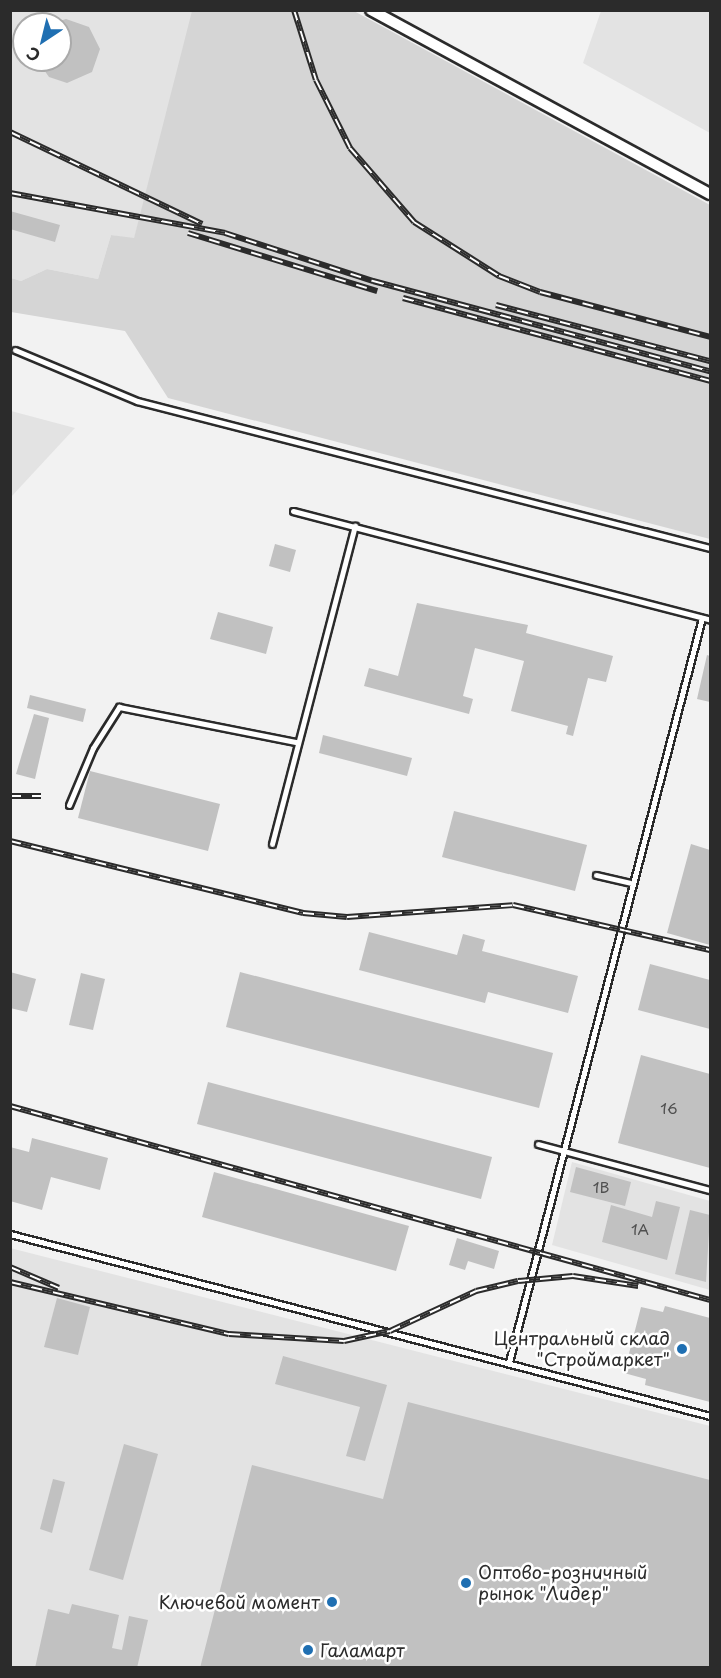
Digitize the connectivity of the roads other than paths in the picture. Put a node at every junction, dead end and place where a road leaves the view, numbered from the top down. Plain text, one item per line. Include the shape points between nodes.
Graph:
1 (370, 10) edge
2 (711, 194) edge
3 (15, 350) dead end
4 (293, 510) dead end
5 (354, 526) junction
6 (711, 548) edge
7 (702, 618) junction
8 (711, 620) edge
9 (296, 742) junction
10 (69, 805) dead end
11 (272, 844) dead end
12 (596, 875) dead end
13 (630, 883) junction
14 (538, 1144) dead end
15 (560, 1151) junction
16 (711, 1190) edge
17 (10, 1234) edge
18 (509, 1362) junction
19 (711, 1416) edge

1 - 2 street
3 - 6 lane via 137,401
4 - 5 lane
5 - 7 lane
5 - 9 lane
7 - 8 lane
7 - 13 lane
9 - 10 lane via 119,707 93,748
9 - 11 lane
12 - 13 lane
13 - 15 lane
14 - 15 lane
15 - 16 lane
15 - 18 lane
17 - 18 lane
18 - 19 lane

